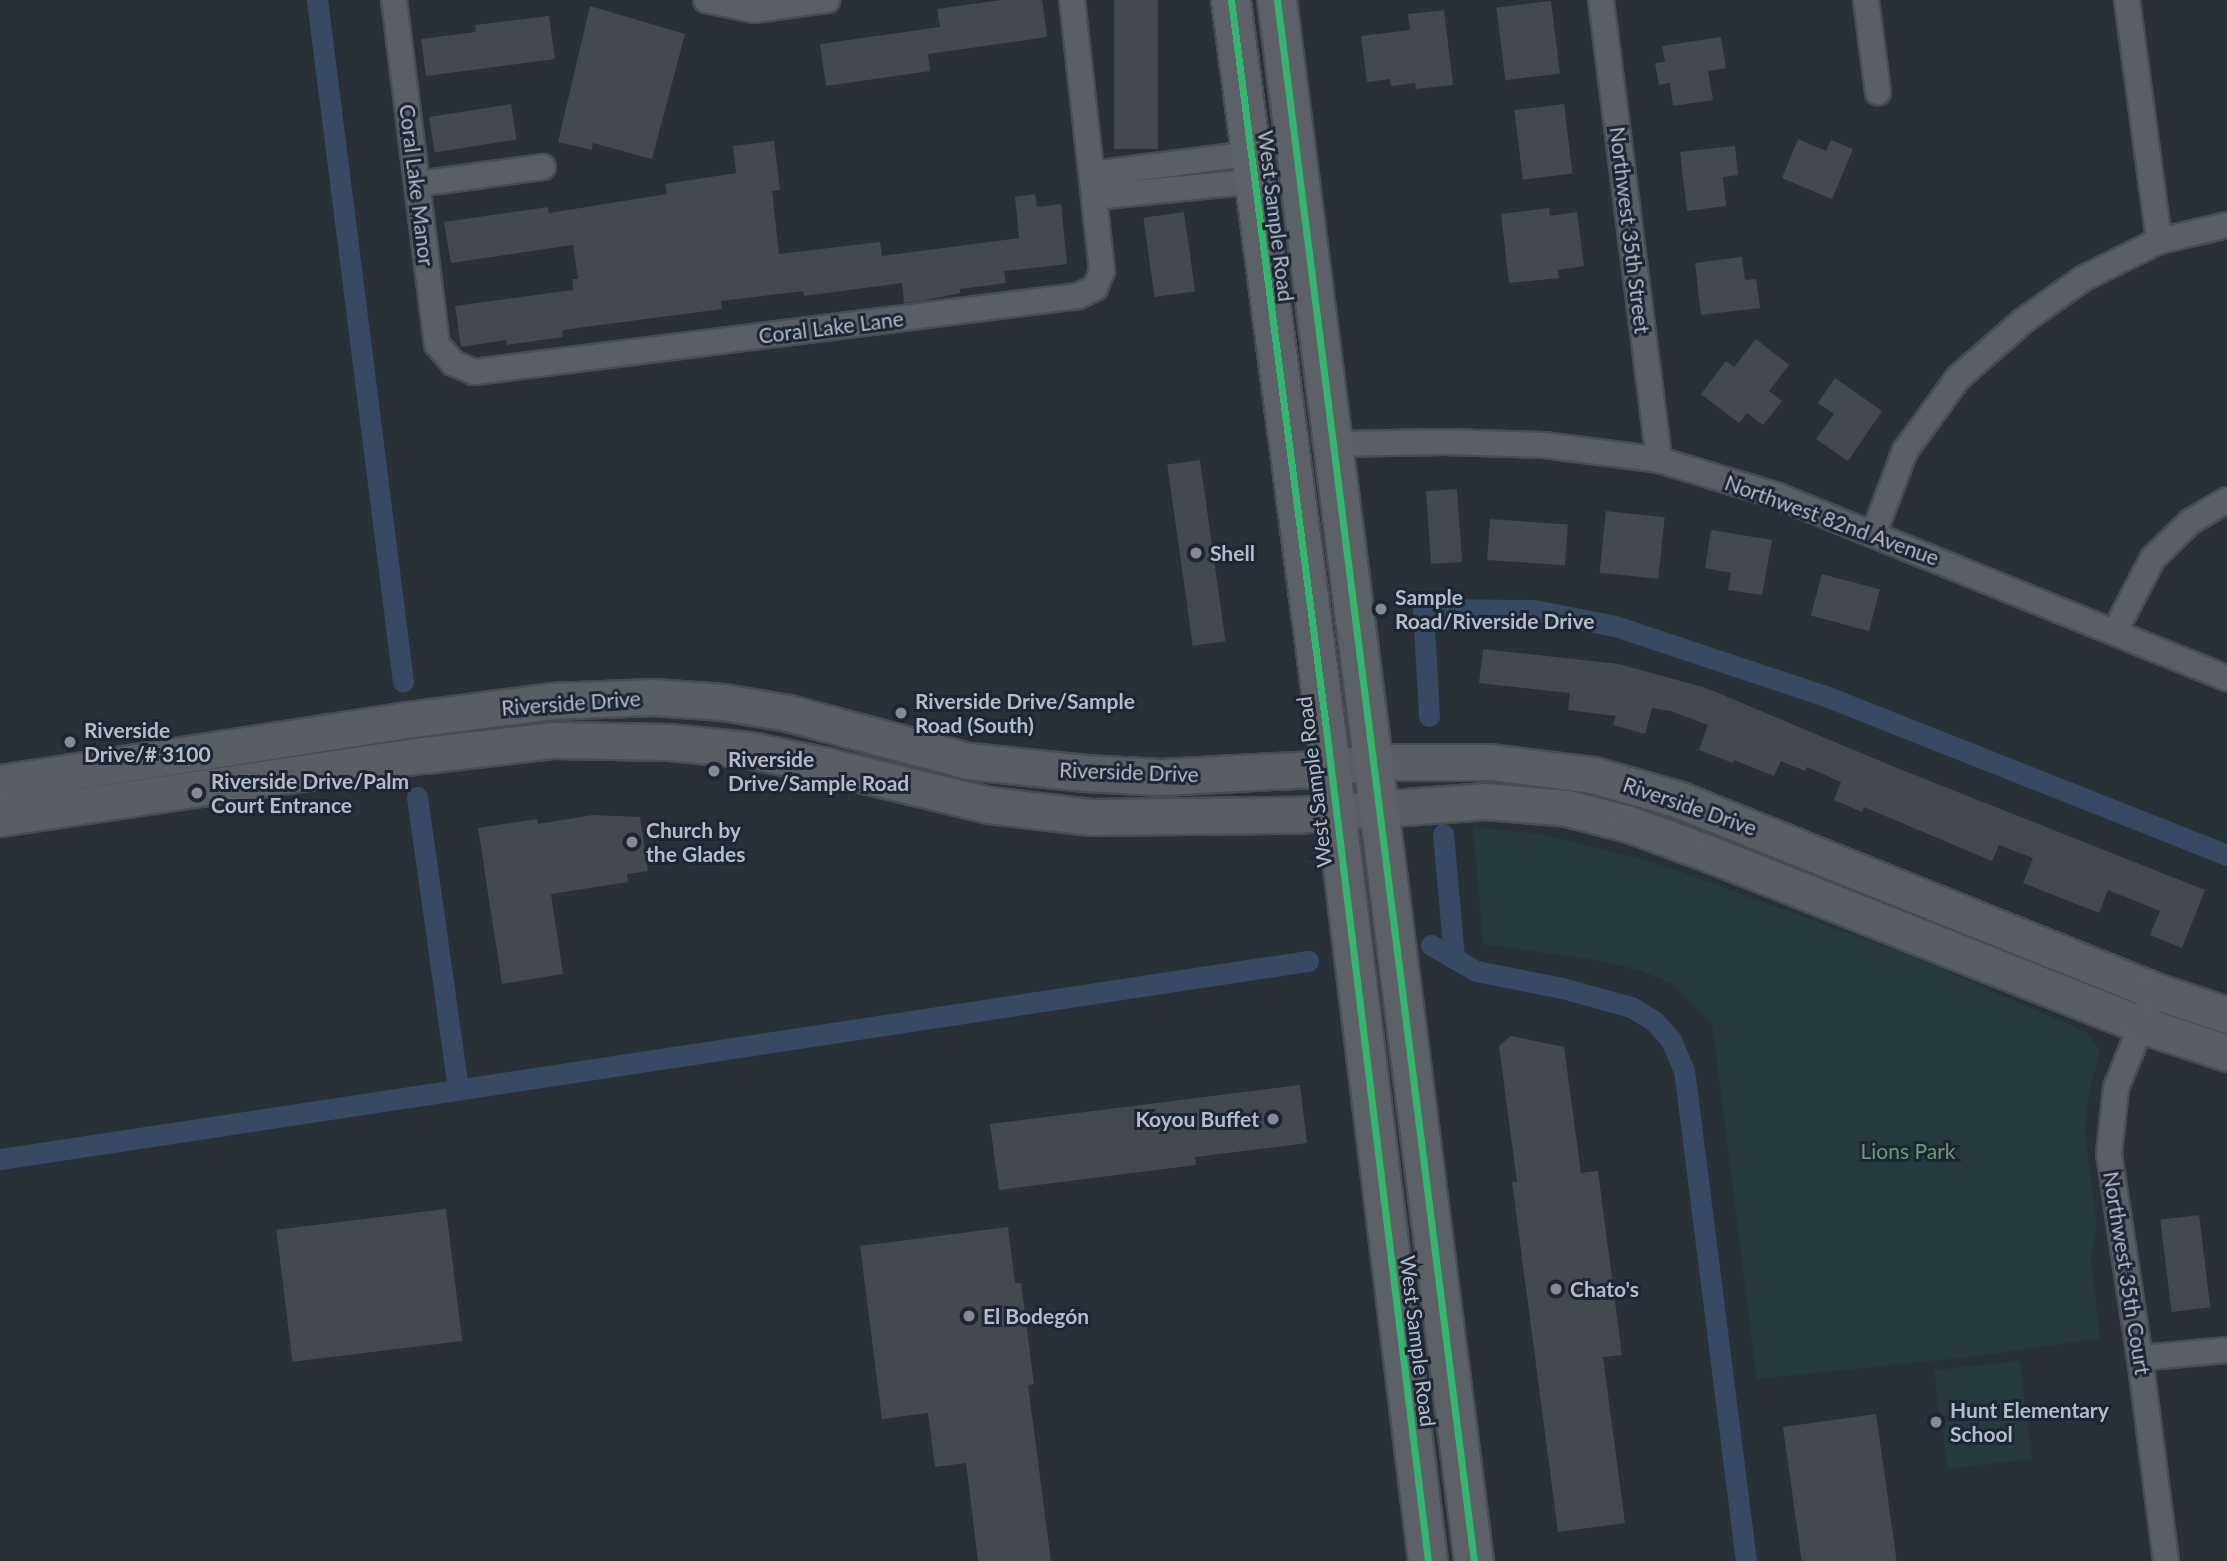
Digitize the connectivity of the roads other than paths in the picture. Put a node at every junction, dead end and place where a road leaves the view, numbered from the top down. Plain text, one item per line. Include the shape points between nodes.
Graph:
1 (394, 0) edge
2 (827, 0) edge
3 (1072, 0) edge
4 (1231, 0) edge
5 (1277, 0) edge
6 (1601, 0) edge
7 (1866, 0) edge
8 (2127, 0) edge
9 (721, 2) edge
10 (1878, 92) dead end
11 (543, 167) dead end
12 (1252, 167) junction
13 (417, 184) junction
14 (1094, 186) junction
15 (2227, 225) edge
16 (2159, 241) junction
17 (453, 363) joint
18 (1333, 444) junction
19 (1658, 460) junction
20 (2227, 500) edge
21 (1874, 533) junction
22 (2115, 631) junction
23 (2227, 678) edge
24 (1371, 762) junction
25 (1331, 768) junction
26 (0, 783) edge
27 (1378, 807) junction
28 (1336, 813) junction
29 (0, 818) edge
30 (2155, 991) junction
31 (2227, 1015) edge
32 (2142, 1025) junction
33 (2227, 1053) edge
34 (1395, 1303) junction
35 (2227, 1350) edge
36 (2140, 1357) junction
37 (1413, 1446) junction
38 (1461, 1455) junction
39 (1428, 1561) edge
40 (1454, 1561) edge
41 (1474, 1561) edge
42 (2166, 1561) edge

1 - 13 street, Coral Lake Manor
2 - 9 street via 754,10
3 - 14 street, Coral Lake Lane
4 - 12 main road, West Sample Road
5 - 18 main road, West Sample Road
6 - 19 street, Northwest 35th Street
7 - 10 street
8 - 16 street
11 - 13 street
12 - 14 street
12 - 25 main road, West Sample Road
13 - 17 street, Coral Lake Manor via 437,344
14 - 17 street, Coral Lake Lane via 1102,271 1095,288 1078,296 474,372
15 - 16 street
16 - 21 street via 2084,278 2023,321 1958,378 1905,452
18 - 19 street, Northwest 82nd Avenue via 1544,444
18 - 24 main road, West Sample Road
19 - 21 street, Northwest 82nd Avenue via 1778,496
20 - 22 street via 2190,522 2153,558
21 - 22 street, Northwest 82nd Avenue
22 - 23 street, Northwest 82nd Avenue
24 - 25 street, Riverside Drive
24 - 27 main road, West Sample Road
24 - 30 street, Riverside Drive via 1490,762 1593,775 1644,788 1722,815
25 - 26 street, Riverside Drive via 1161,777 969,761 788,713 654,697 552,701 412,719
25 - 28 main road, West Sample Road
27 - 28 street, Riverside Drive
27 - 32 street, Riverside Drive via 1486,801 1567,808 1629,824 1948,945
27 - 38 main road, West Sample Road
28 - 29 street, Riverside Drive via 1091,817 989,805 749,750 669,742 554,740
28 - 34 main road, West Sample Road
30 - 31 street, Riverside Drive
30 - 32 street, Northwest 35th Court
32 - 33 street, Riverside Drive
32 - 36 street, Northwest 35th Court via 2116,1088 2109,1154
34 - 37 main road, West Sample Road
34 - 38 main road via 1418,1331 1432,1427
35 - 36 street
36 - 42 street, Northwest 35th Court
37 - 39 main road, West Sample Road
37 - 40 main road via 1441,1475
38 - 41 main road, West Sample Road

